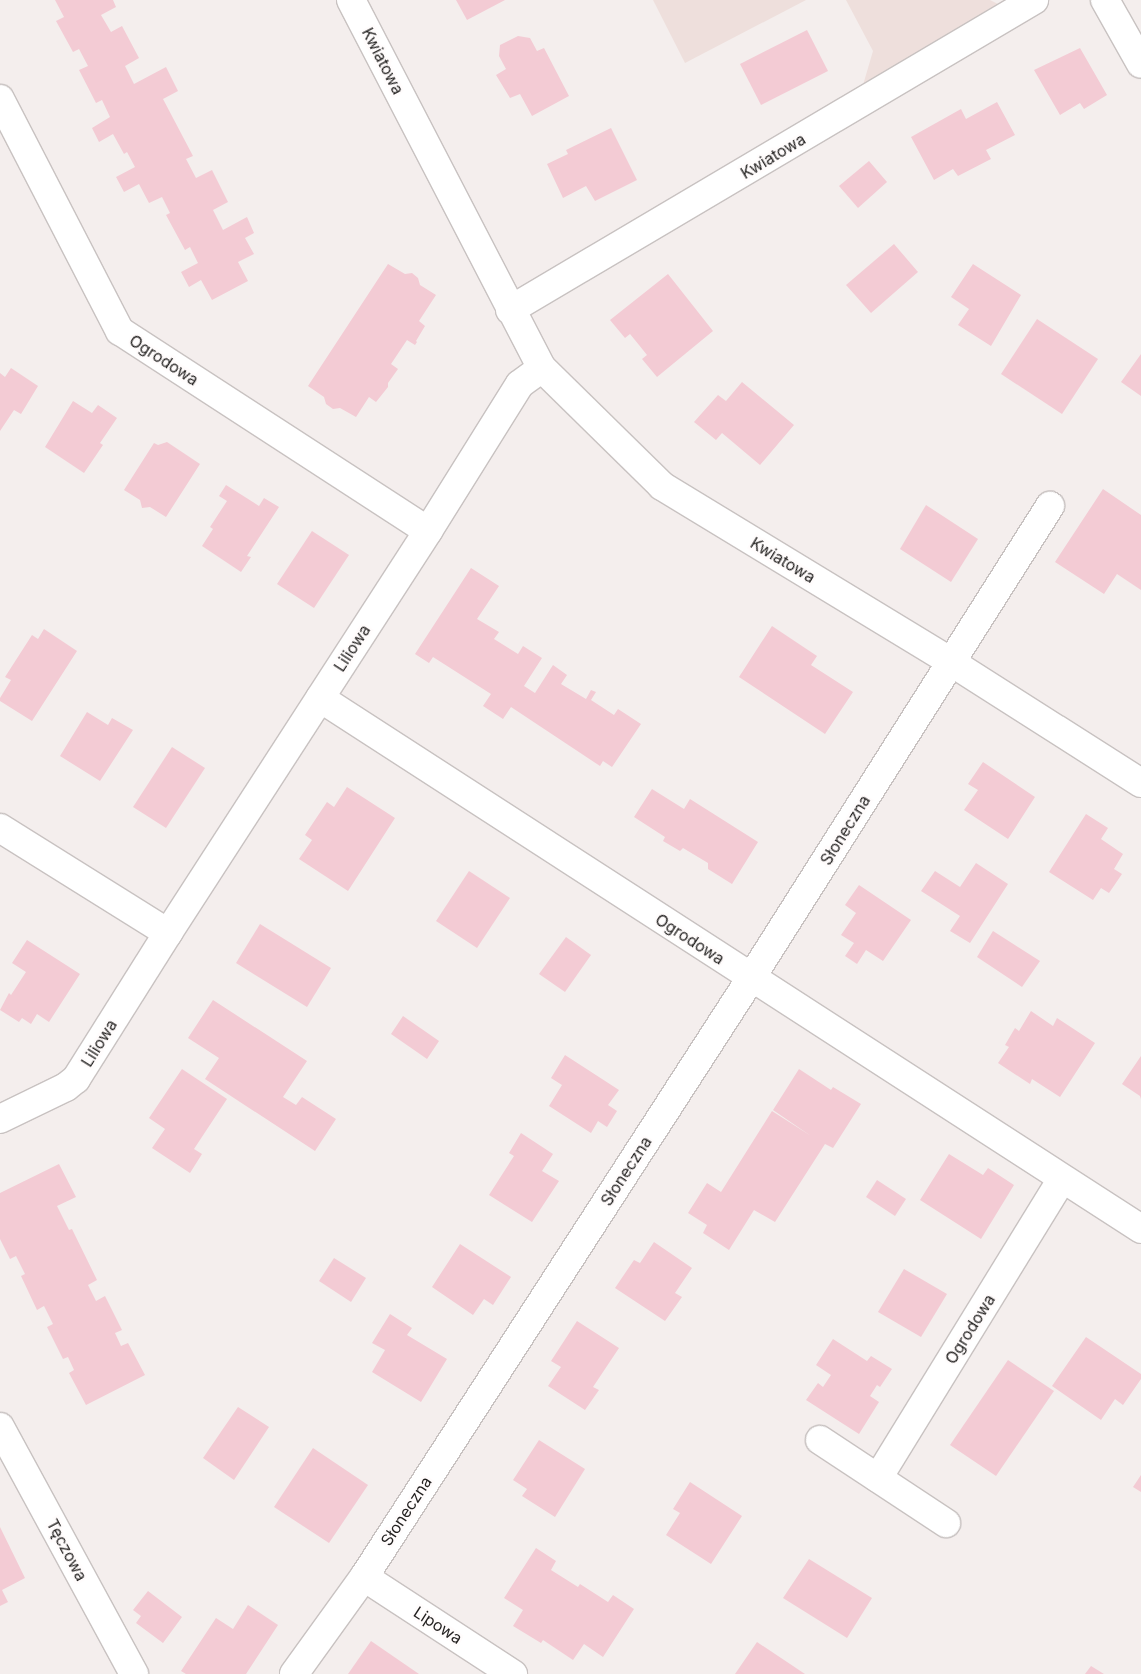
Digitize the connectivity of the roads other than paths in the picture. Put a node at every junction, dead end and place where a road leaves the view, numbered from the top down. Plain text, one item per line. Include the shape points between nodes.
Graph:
1 (351, 0) edge
2 (1034, 0) edge
3 (1105, 0) edge
4 (1141, 64) edge
5 (0, 99) edge
6 (510, 310) junction
7 (542, 368) junction
8 (1050, 506) dead end
9 (428, 531) junction
10 (951, 662) junction
11 (320, 698) junction
12 (1141, 783) edge
13 (0, 828) edge
14 (168, 933) junction
15 (751, 978) junction
16 (0, 1119) edge
17 (1062, 1179) junction
18 (1141, 1229) edge
19 (0, 1427) edge
20 (820, 1440) dead end
21 (878, 1478) junction
22 (946, 1523) dead end
23 (364, 1577) junction
24 (134, 1674) edge
25 (294, 1674) edge
26 (513, 1674) edge

1 - 6 street, Kwiatowa
2 - 6 street, Kwiatowa
3 - 4 street
5 - 9 street, Ogrodowa via 120,331
6 - 7 street, Kwiatowa
7 - 9 street, Liliowa via 520,384
7 - 10 street, Kwiatowa via 662,486
8 - 10 street
9 - 11 street, Liliowa
10 - 12 street, Kwiatowa
10 - 15 street, Słoneczna
11 - 14 street, Liliowa
11 - 15 street, Ogrodowa
13 - 14 street
14 - 16 street, Liliowa via 76,1079
15 - 17 street, Ogrodowa
15 - 23 street, Słoneczna
17 - 18 street, Ogrodowa
17 - 21 street, Ogrodowa
19 - 24 street, Tęczowa
20 - 21 street
21 - 22 street
23 - 25 street, Słoneczna
23 - 26 street, Lipowa

